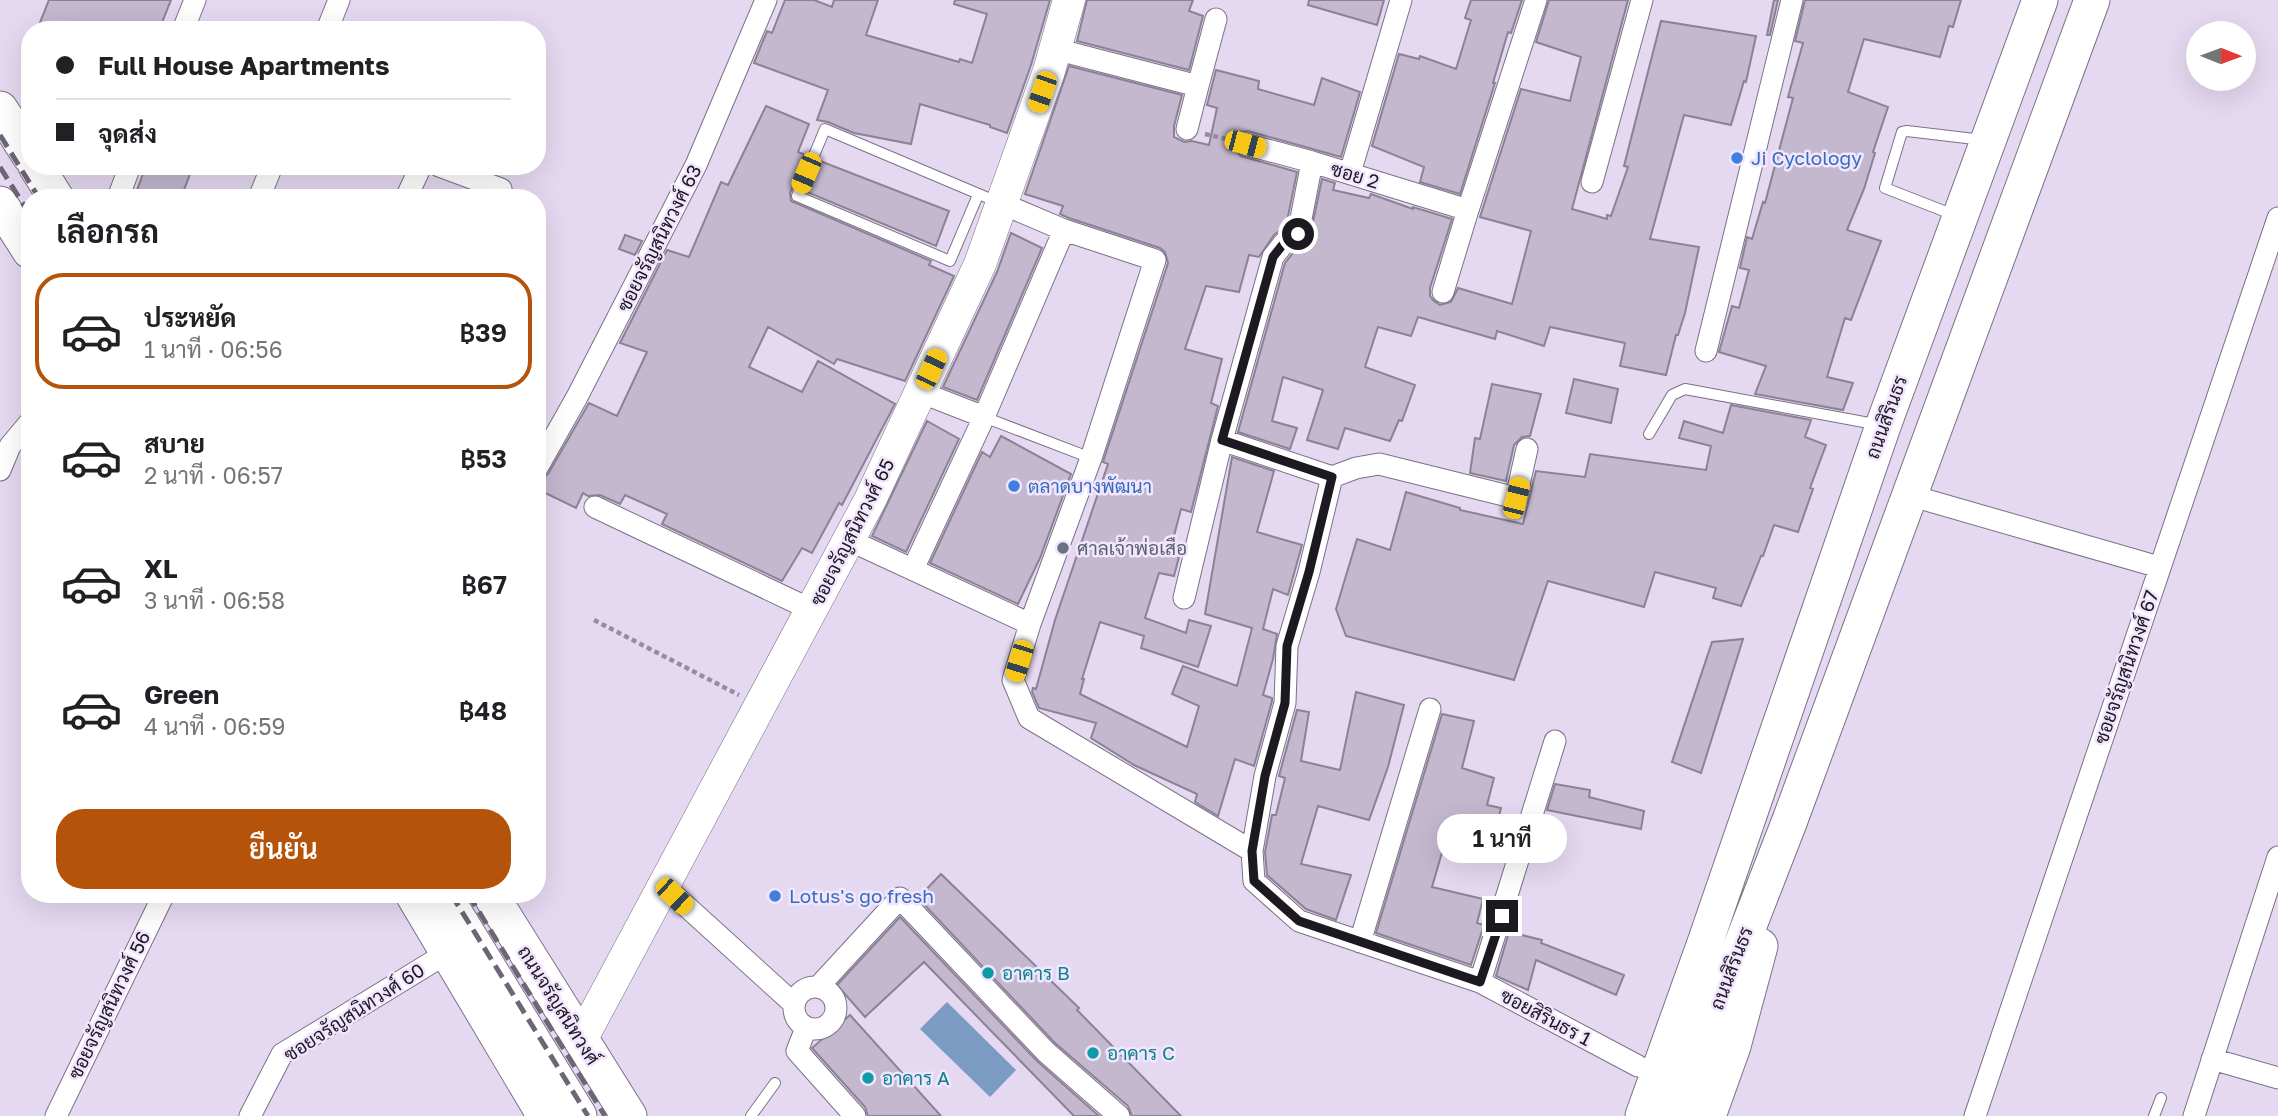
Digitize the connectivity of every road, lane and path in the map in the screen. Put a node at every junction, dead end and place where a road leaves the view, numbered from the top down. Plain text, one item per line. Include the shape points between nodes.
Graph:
1 (195, 0) edge
2 (339, 0) edge
3 (766, 0) edge
4 (1069, 0) edge
5 (1401, 0) edge
6 (1536, 0) edge
7 (1642, 0) edge
8 (1792, 0) edge
9 (2040, 0) edge
10 (2092, 0) edge
11 (1216, 19) dead end
12 (187, 21) edge
13 (331, 21) edge
14 (1055, 48) junction
15 (1198, 86) junction
16 (0, 109) edge
17 (1187, 129) joint
18 (1988, 141) junction
19 (21, 142) edge
20 (1245, 144) joint
21 (1312, 162) junction
22 (1350, 173) junction
23 (463, 175) edge
24 (1592, 183) dead end
25 (501, 189) dead end
26 (991, 199) junction
27 (0, 204) edge
28 (1468, 210) junction
29 (1960, 217) junction
30 (2278, 218) edge
31 (1064, 230) junction
32 (21, 237) edge
33 (962, 268) junction
34 (1443, 292) dead end
35 (1706, 351) dead end
36 (920, 392) junction
37 (985, 417) junction
38 (1883, 426) junction
39 (21, 433) edge
40 (1648, 434) dead end
41 (1222, 440) junction
42 (1527, 449) dead end
43 (546, 452) edge
44 (1091, 458) junction
45 (0, 470) edge
46 (1332, 477) junction
47 (1909, 495) junction
48 (594, 507) dead end
49 (849, 540) junction
50 (2159, 567) junction
51 (913, 569) junction
52 (1184, 598) dead end
53 (812, 610) junction
54 (594, 620) dead end
55 (1030, 624) junction
56 (761, 707) junction
57 (1430, 709) dead end
58 (1555, 741) dead end
59 (1790, 820) junction
60 (1740, 837) junction
61 (1252, 851) junction
62 (2278, 857) edge
63 (2274, 882) edge
64 (664, 886) junction
65 (160, 903) edge
66 (418, 903) edge
67 (449, 903) edge
68 (471, 903) edge
69 (496, 903) edge
70 (1360, 942) junction
71 (447, 953) junction
72 (1480, 982) junction
73 (818, 987) junction
74 (794, 1003) junction
75 (806, 1028) junction
76 (581, 1040) junction
77 (2212, 1059) junction
78 (1638, 1066) junction
79 (2278, 1078) edge
80 (775, 1083) dead end
81 (2161, 1097) dead end
82 (56, 1116) edge
83 (250, 1116) edge
84 (545, 1116) edge
85 (579, 1116) edge
86 (602, 1116) edge
87 (629, 1116) edge
88 (751, 1116) edge
89 (855, 1116) edge
90 (1119, 1116) edge
91 (1620, 1116) edge
92 (1643, 1116) edge
93 (1675, 1116) edge
94 (1708, 1116) edge
95 (1975, 1116) edge
96 (2154, 1116) edge
97 (2194, 1116) edge

1 - 12 street
2 - 13 street
3 - 43 street, ซอยจรัญสนิทวงศ์ 63 via 696,165
4 - 14 street, ซอยจรัญสนิทวงศ์ 65
5 - 22 street
6 - 28 street
7 - 24 street
8 - 35 street
9 - 18 main road, ถนนสิรินธร
10 - 47 main road, ถนนสิรินธร
11 - 15 street
14 - 15 street
14 - 26 street, ซอยจรัญสนิทวงศ์ 65
15 - 17 street
16 - 19 main road
17 - 20 path
18 - 29 main road, ถนนสิรินธร
18 - 29 lane via 1902,132 1885,189
20 - 21 street
21 - 22 street, ซอย 2
21 - 41 street, ซอย 2 via 1298,234 1273,257
22 - 28 street, ซอย 2
23 - 25 street
26 - 31 street
26 - 33 street, ซอยจรัญสนิทวงศ์ 65
26 - 33 lane via 825,129 797,196
27 - 32 main road
28 - 34 street
29 - 38 main road, ถนนสิรินธร
30 - 50 street, ซอยจรัญสนิทวงศ์ 67
31 - 37 street
31 - 44 street via 1155,260
33 - 36 street, ซอยจรัญสนิทวงศ์ 65
36 - 37 street
36 - 49 street, ซอยจรัญสนิทวงศ์ 65
37 - 44 lane
37 - 51 street
38 - 40 lane via 1685,388 1672,395
38 - 60 main road, ถนนสิรินธร
39 - 45 street
41 - 46 street
41 - 52 street, ซอย 2
42 - 46 street via 1516,498 1379,464
44 - 55 street
46 - 61 street via 1287,646 1285,703 1265,776
47 - 50 street
47 - 59 main road, ถนนสิรินธร
48 - 53 street
49 - 51 street
49 - 53 street, ซอยจรัญสนิทวงศ์ 65
50 - 95 street, ซอยจรัญสนิทวงศ์ 67
51 - 55 street
53 - 56 street, ซอยจรัญสนิทวงศ์ 65
54 - 56 path
55 - 61 street via 1013,680 1029,718
56 - 64 street, ซอยจรัญสนิทวงศ์ 65
57 - 70 street
58 - 72 street
59 - 93 main road, ถนนสิรินธร
59 - 94 main road, ถนนสิรินธร via 1748,992
60 - 78 main road, ถนนสิรินธร via 1697,916
60 - 92 main road, ถนนสิรินธร
61 - 70 street, ซอยสิรินธร 1 via 1254,881 1299,921
62 - 63 street
63 - 77 street
64 - 74 street
64 - 76 street, ซอยจรัญสนิทวงศ์ 65
65 - 82 street, ซอยจรัญสนิทวงศ์ 56
66 - 71 main road
67 - 85 main road
68 - 86 main road, ถนนจรัญสนิทวงศ์
69 - 76 main road, ถนนจรัญสนิทวงศ์
70 - 72 street, ซอยสิรินธร 1
71 - 83 street, ซอยจรัญสนิทวงศ์ 60 via 282,1054
71 - 84 main road
72 - 78 street, ซอยสิรินธร 1
73 - 74 street via 800,992
73 - 75 street via 834,999 835,1014 821,1029
73 - 90 street via 901,898 1046,1052
74 - 75 street via 796,1018
75 - 89 street via 797,1051
76 - 87 main road, ถนนจรัญสนิทวงศ์
77 - 79 street
77 - 97 street
78 - 91 main road, ถนนสิรินธร
80 - 88 lane
81 - 96 lane

